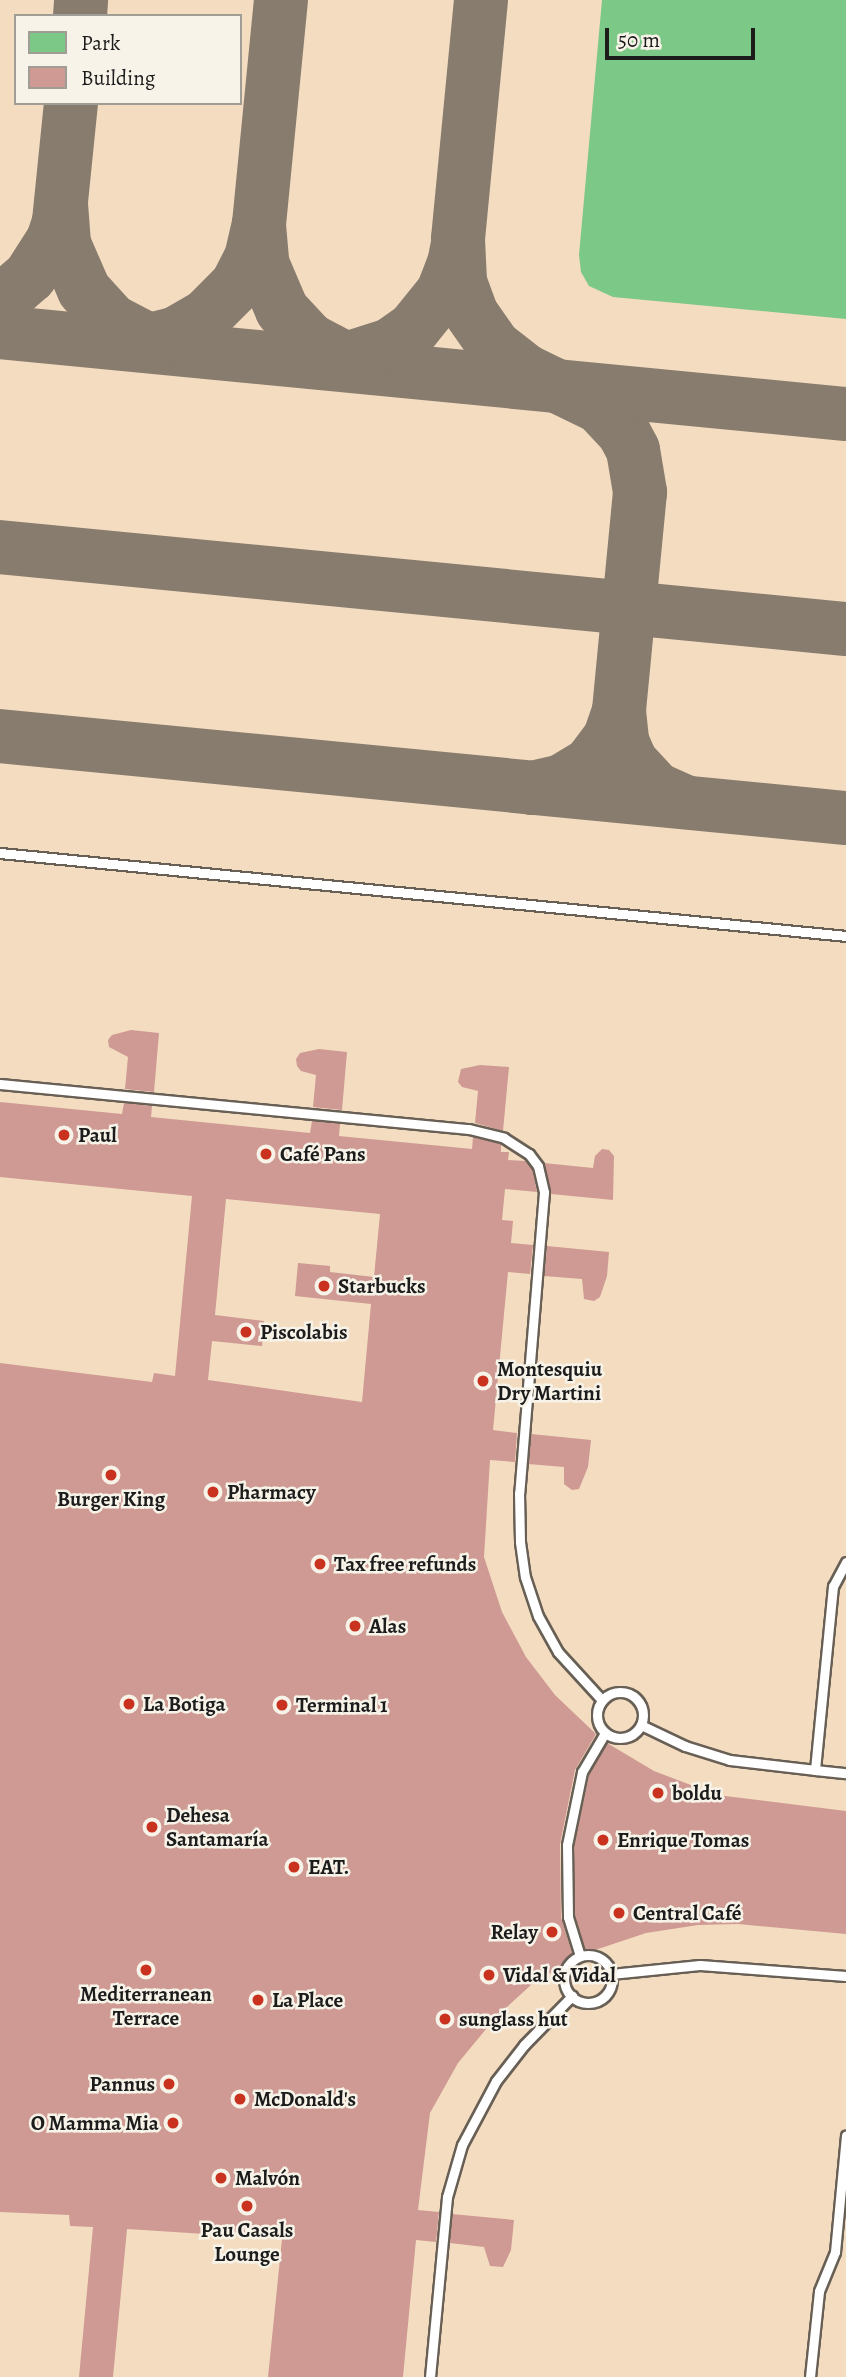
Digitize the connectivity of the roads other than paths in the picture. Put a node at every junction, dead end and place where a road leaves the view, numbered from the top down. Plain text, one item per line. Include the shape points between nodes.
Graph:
1 (0, 852) edge
2 (846, 936) edge
3 (0, 1084) edge
4 (846, 1562) edge
5 (602, 1700) junction
6 (641, 1725) junction
7 (605, 1733) junction
8 (815, 1770) junction
9 (846, 1773) edge
10 (580, 1956) junction
11 (611, 1974) junction
12 (846, 1976) edge
13 (572, 1997) junction
14 (846, 2136) edge
15 (841, 2238) edge
16 (430, 2377) edge
17 (810, 2377) edge

1 - 2 lane
3 - 5 lane via 469,1129 505,1138 529,1154 538,1166 544,1192 519,1493 520,1542 538,1616 558,1652
4 - 8 lane via 833,1586
5 - 6 lane via 614,1692 630,1694 642,1709
5 - 7 lane via 597,1722
6 - 7 lane via 629,1736
6 - 8 lane via 730,1760
7 - 10 lane via 582,1772 567,1844 568,1917
8 - 9 lane
10 - 11 lane via 594,1956
10 - 13 lane via 566,1970 564,1981
11 - 12 lane via 700,1965
11 - 13 lane via 610,1987 600,1999 587,2003
13 - 16 lane via 496,2081 462,2145 447,2197
14 - 15 lane
15 - 17 lane via 819,2291

